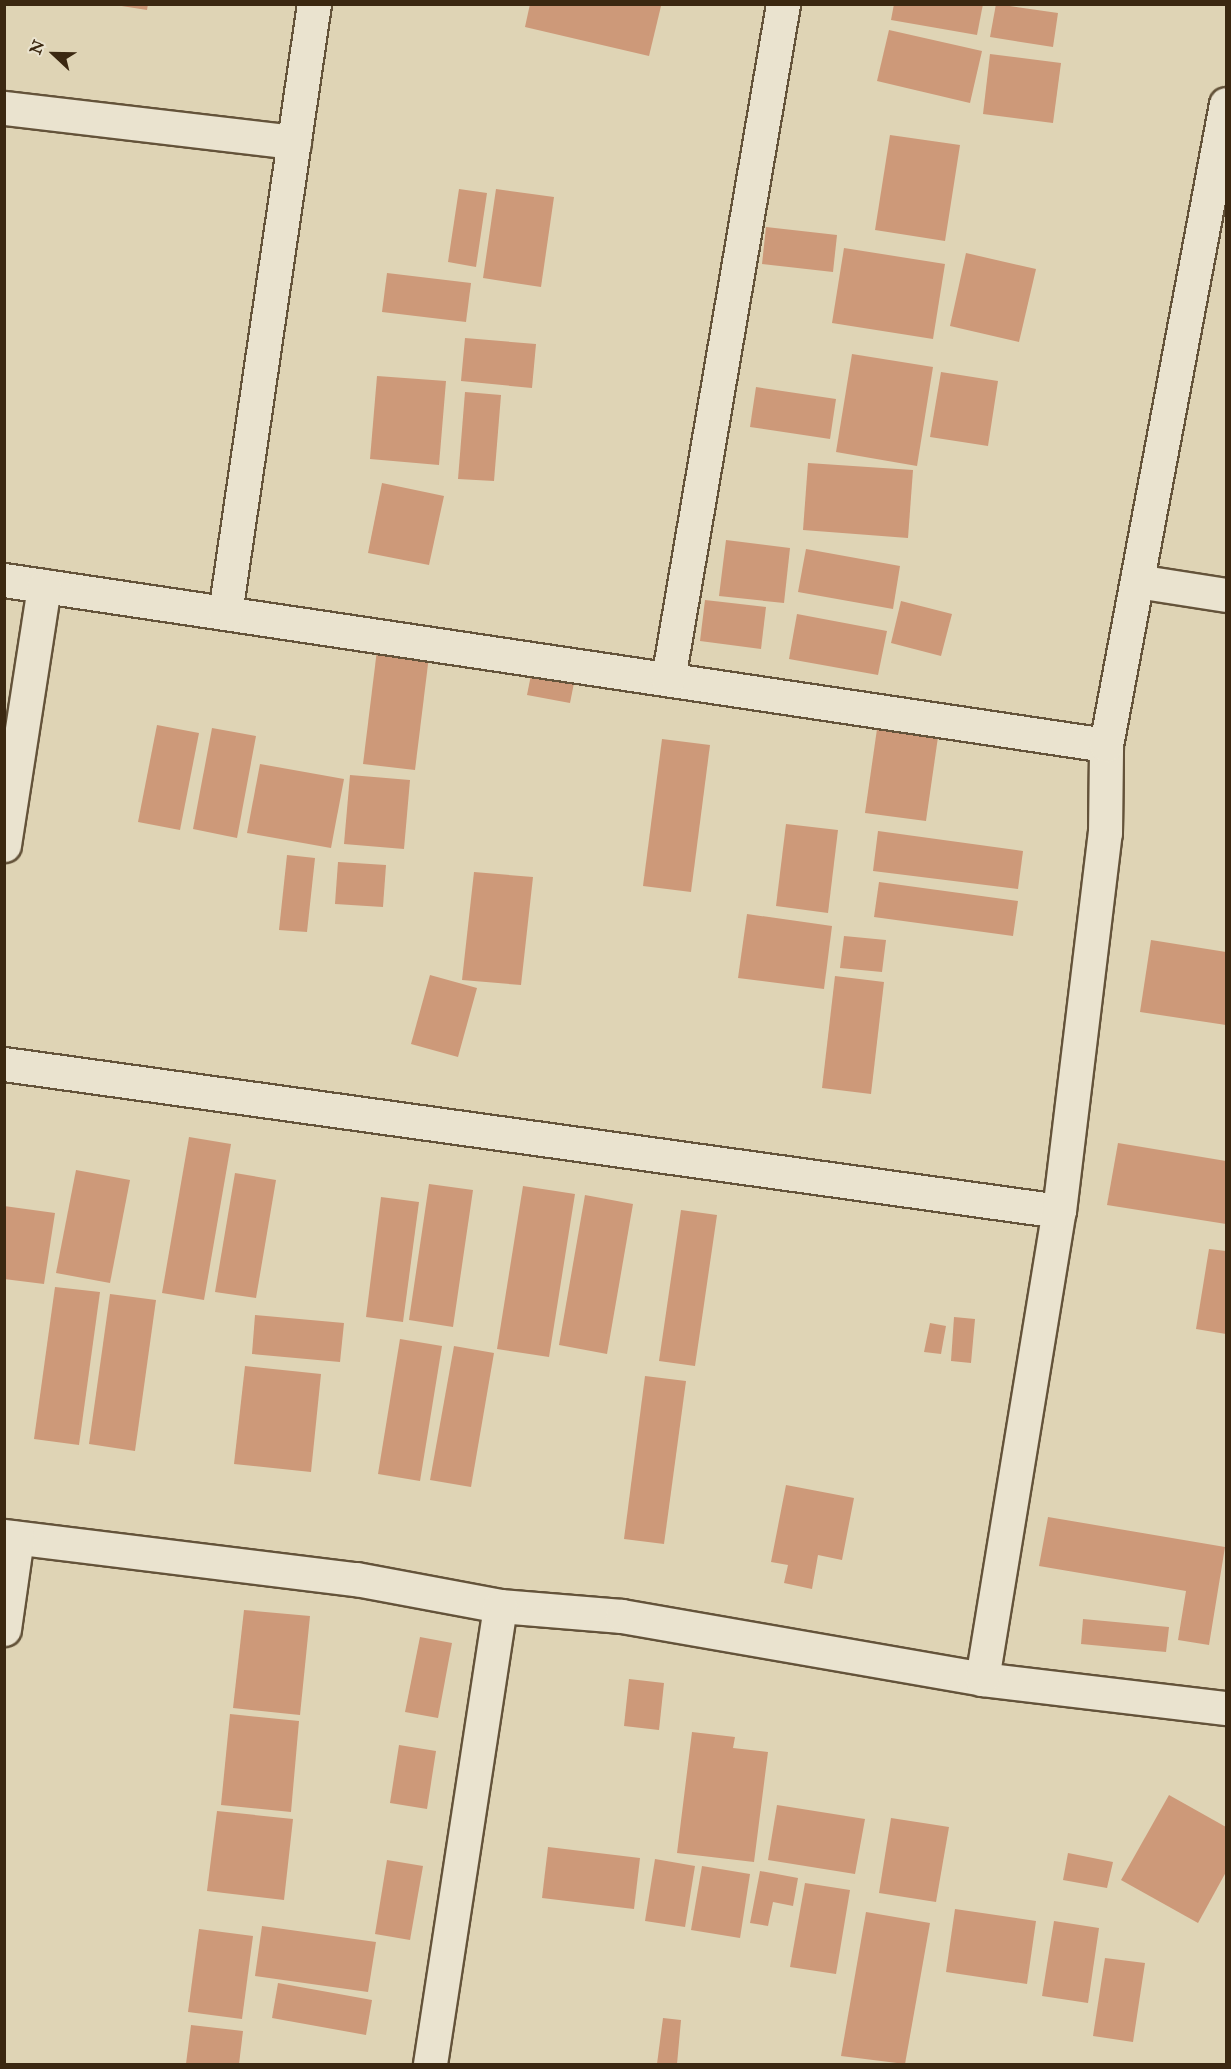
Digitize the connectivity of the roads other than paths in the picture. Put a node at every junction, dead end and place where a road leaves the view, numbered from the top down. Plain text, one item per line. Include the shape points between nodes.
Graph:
1 (314, 4) edge
2 (783, 4) edge
3 (1227, 104) edge
4 (4, 108) edge
5 (294, 142) junction
6 (4, 580) edge
7 (1137, 581) junction
8 (44, 586) junction
9 (1227, 595) edge
10 (225, 613) junction
11 (668, 679) junction
12 (1106, 745) junction
13 (4, 845) edge
14 (4, 1064) edge
15 (1059, 1211) junction
16 (11, 1537) edge
17 (500, 1606) junction
18 (4, 1629) edge
19 (982, 1679) junction
20 (1227, 1708) edge
21 (431, 2064) edge

1 - 5 street
2 - 11 street
3 - 7 street
4 - 5 street
5 - 10 street
6 - 8 street
7 - 9 street
7 - 12 street
8 - 10 street
8 - 13 street
10 - 11 street
11 - 12 street
12 - 15 street via 1103,844
14 - 15 street
15 - 19 street
16 - 17 street via 356,1579
16 - 18 street
17 - 19 street via 622,1616
17 - 21 street
19 - 20 street

